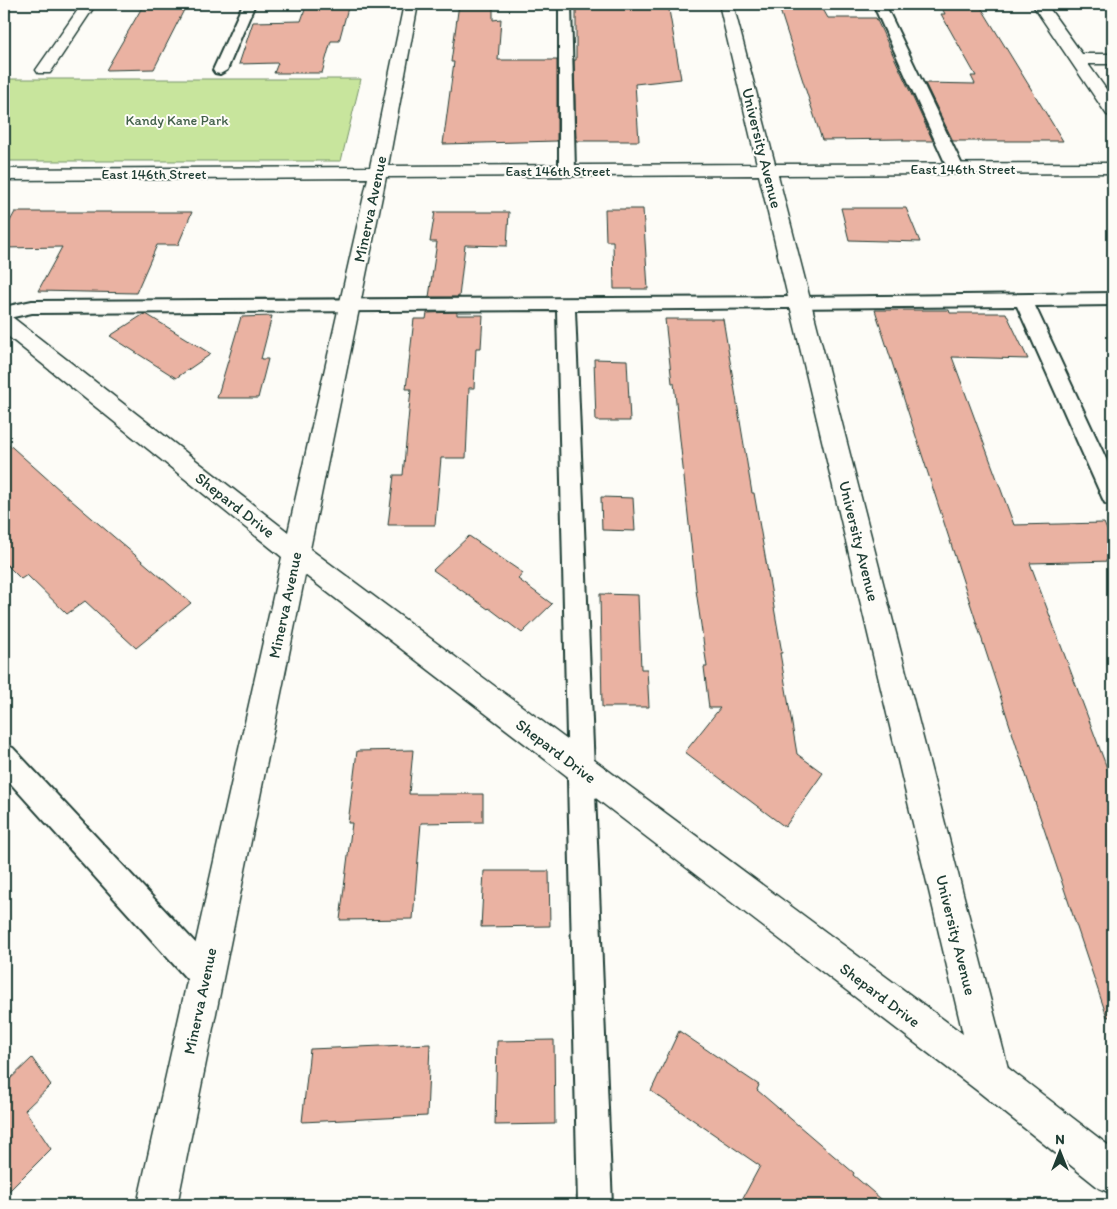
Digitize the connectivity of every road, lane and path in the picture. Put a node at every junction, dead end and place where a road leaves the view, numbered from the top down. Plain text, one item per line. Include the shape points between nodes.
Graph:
1 (89, 4) edge
2 (250, 4) edge
3 (411, 4) edge
4 (565, 4) edge
5 (726, 4) edge
6 (879, 4) edge
7 (1039, 4) edge
8 (1078, 59) junction
9 (1113, 59) edge
10 (44, 70) dead end
11 (220, 70) dead end
12 (1113, 111) edge
13 (1113, 168) edge
14 (956, 169) junction
15 (767, 170) junction
16 (567, 171) junction
17 (378, 172) junction
18 (4, 174) edge
19 (1113, 299) edge
20 (1023, 300) junction
21 (800, 303) junction
22 (566, 304) junction
23 (349, 305) junction
24 (4, 313) edge
25 (4, 322) edge
26 (1113, 497) edge
27 (296, 554) junction
28 (4, 757) edge
29 (581, 770) junction
30 (206, 977) junction
31 (992, 1079) junction
32 (1113, 1174) edge
33 (157, 1205) edge
34 (595, 1205) edge

1 - 10 street
2 - 11 lane
3 - 17 street, Minerva Avenue
4 - 16 lane
5 - 15 street, University Avenue
6 - 14 lane
7 - 8 street
8 - 9 street
8 - 12 street
13 - 14 street, East 146th Street
14 - 15 street, East 146th Street
15 - 16 street, East 146th Street
15 - 21 street, University Avenue
16 - 17 street, East 146th Street
17 - 18 street, East 146th Street
17 - 23 street, Minerva Avenue
19 - 20 lane
20 - 21 lane
20 - 26 lane
21 - 22 lane
21 - 31 street, University Avenue
22 - 23 lane
22 - 29 lane
23 - 24 lane via 32,307
23 - 27 street, Minerva Avenue
25 - 27 street, Shepard Drive
27 - 29 street, Shepard Drive
27 - 30 street, Minerva Avenue
28 - 30 lane
29 - 31 street, Shepard Drive
29 - 34 lane
30 - 33 street, Minerva Avenue
31 - 32 street, Shepard Drive

